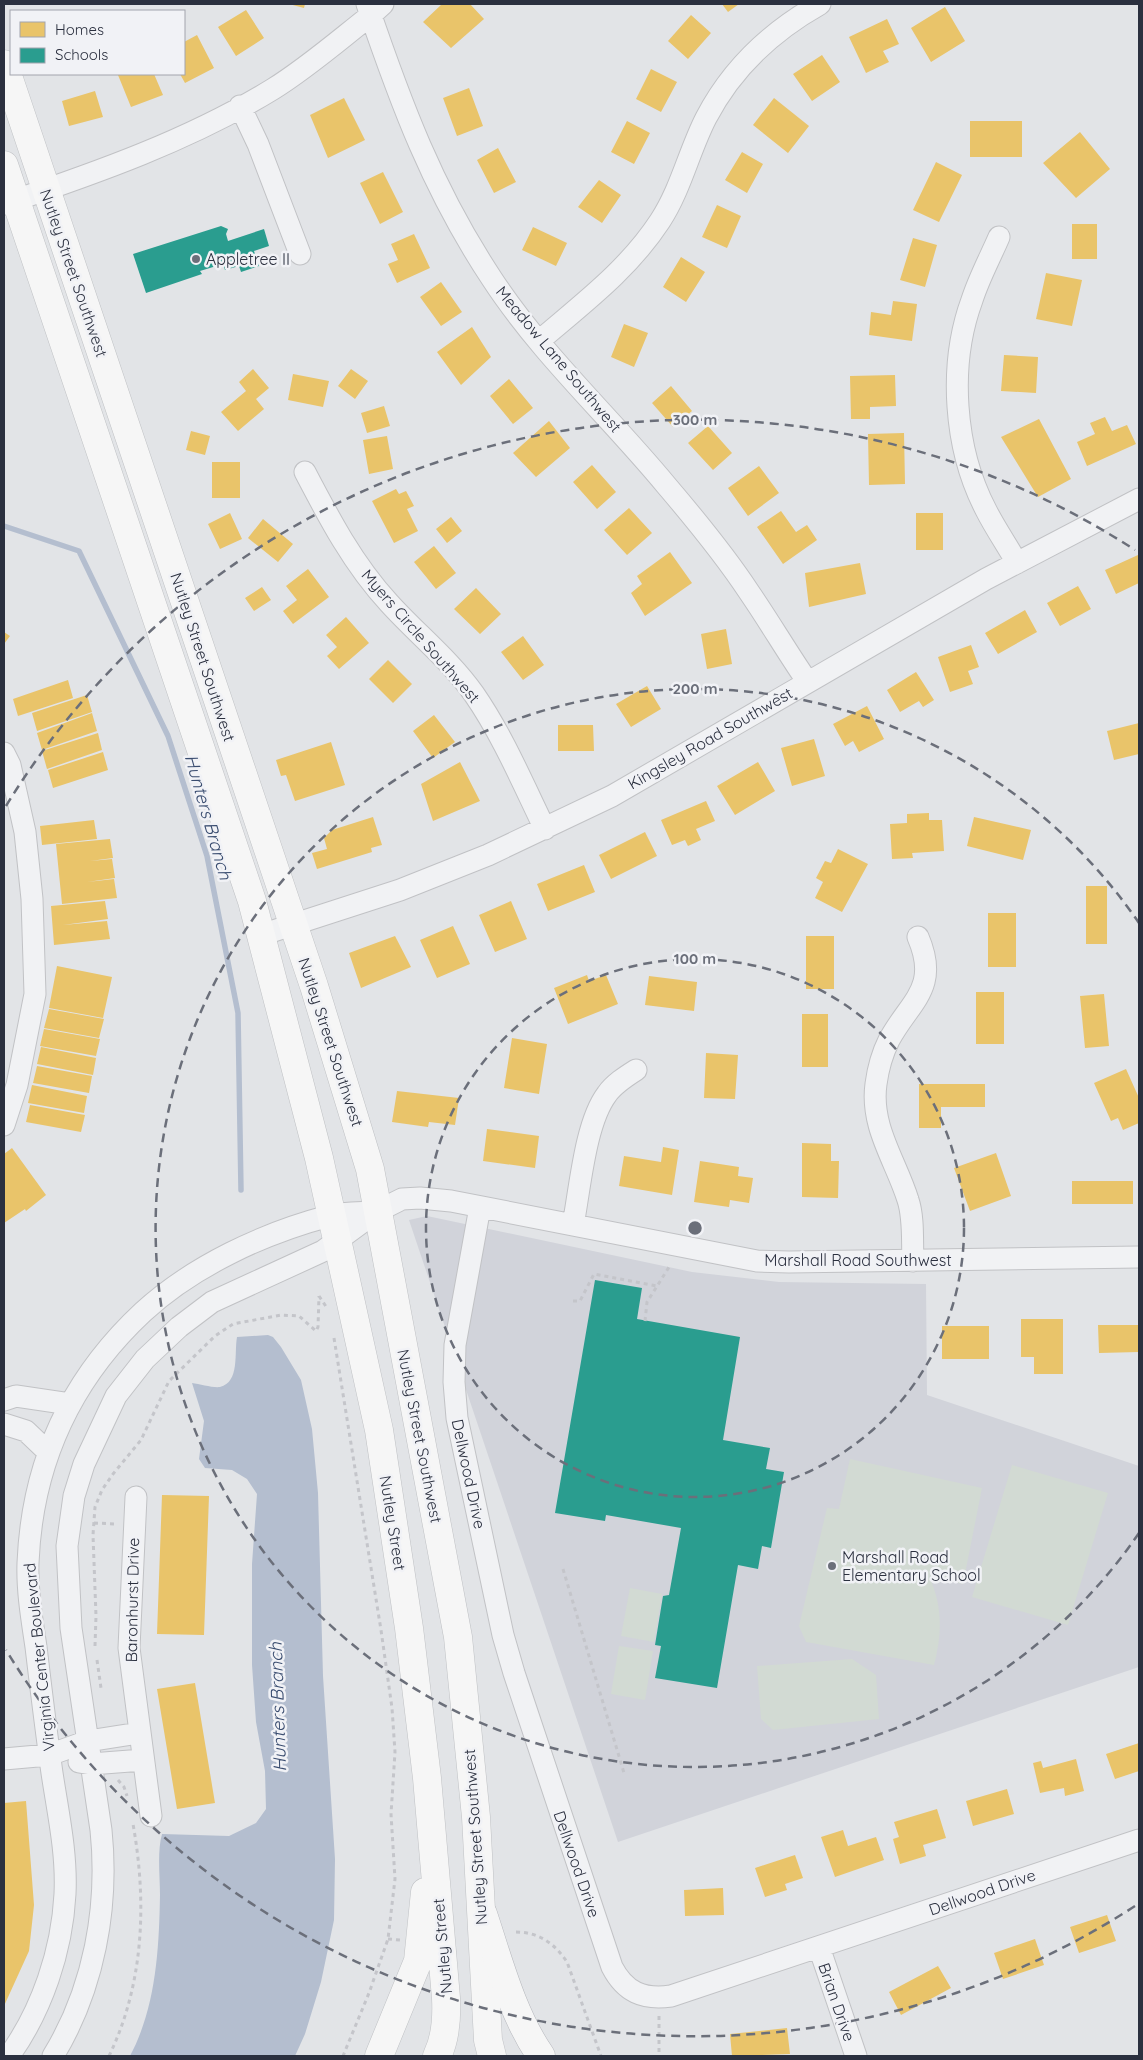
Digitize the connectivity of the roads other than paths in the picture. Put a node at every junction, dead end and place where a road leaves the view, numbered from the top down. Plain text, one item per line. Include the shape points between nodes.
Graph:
1 (820, 4) edge
2 (374, 8) edge
3 (4, 64) edge
4 (240, 106) junction
5 (4, 165) edge
6 (45, 189) junction
7 (10, 202) edge
8 (999, 237) dead end
9 (300, 254) dead end
10 (539, 340) junction
11 (305, 472) dead end
12 (1139, 499) edge
13 (1017, 563) junction
14 (807, 681) junction
15 (4, 753) edge
16 (545, 829) junction
17 (293, 926) junction
18 (262, 935) junction
19 (918, 937) dead end
20 (636, 1070) dead end
21 (4, 1125) edge
22 (480, 1207) junction
23 (376, 1212) junction
24 (331, 1215) junction
25 (573, 1225) junction
26 (338, 1242) junction
27 (1139, 1258) edge
28 (913, 1261) junction
29 (4, 1400) edge
30 (70, 1404) junction
31 (4, 1424) edge
32 (48, 1452) junction
33 (136, 1497) dead end
34 (139, 1733) junction
35 (88, 1740) junction
36 (50, 1756) junction
37 (4, 1759) edge
38 (144, 1760) junction
39 (91, 1764) junction
40 (141, 1815) road end
41 (432, 1834) junction
42 (1139, 1840) edge
43 (483, 1914) junction
44 (819, 1947) junction
45 (9, 2056) edge
46 (53, 2056) edge
47 (379, 2056) edge
48 (437, 2056) edge
49 (492, 2056) edge
50 (541, 2056) edge
51 (856, 2056) edge

1 - 10 street via 773,35 748,58 706,117 678,189 643,246 620,271
2 - 4 street via 274,88
2 - 10 street, Meadow Lane Southwest via 402,106 430,170 493,280
3 - 6 main road, Nutley Street Southwest
4 - 6 street via 165,145
4 - 9 street
5 - 7 main road, Nutley Street Southwest
6 - 7 street
6 - 17 main road, Nutley Street Southwest
7 - 18 main road, Nutley Street Southwest via 202,750
8 - 13 street via 972,300 963,331 959,405 963,441 973,479 986,510
10 - 14 street, Meadow Lane Southwest via 714,542
11 - 16 street, Myers Circle Southwest via 334,528 358,565 388,602 447,660 474,693 494,725
12 - 13 street, Kingsley Road Southwest
13 - 14 street, Kingsley Road Southwest
14 - 16 street, Kingsley Road Southwest via 612,796
15 - 21 street via 10,764 25,832 36,994 17,1085
16 - 17 street, Kingsley Road Southwest via 400,890
17 - 18 street, Kingsley Road Southwest
17 - 23 main road, Nutley Street Southwest via 366,1155
18 - 24 main road, Nutley Street Southwest
19 - 28 street via 926,966 924,984 888,1042 876,1086 876,1111 881,1135 909,1203
20 - 25 street via 620,1080 598,1110
22 - 23 street, Marshall Road Southwest via 420,1198 402,1199
22 - 25 street, Marshall Road Southwest
22 - 44 street, Dellwood Drive via 456,1345 454,1382 457,1418 503,1635 612,1967 629,1990 656,1998 671,1996
23 - 24 street, Virginia Center Boulevard
23 - 26 street
23 - 43 main road, Nutley Street Southwest via 458,1637
24 - 26 main road, Nutley Street
24 - 30 street, Virginia Center Boulevard via 286,1230 193,1272 117,1336 84,1379
25 - 28 street, Marshall Road Southwest via 757,1261
26 - 35 street via 212,1302 145,1359 116,1396 84,1464 74,1496 66,1546 71,1628
26 - 41 main road, Nutley Street via 379,1430 409,1628
27 - 28 street, Marshall Road Southwest
29 - 30 street via 16,1396
30 - 32 street, Virginia Center Boulevard
31 - 32 street via 26,1431
32 - 36 street, Virginia Center Boulevard via 34,1509 28,1566
33 - 34 street, Baronhurst Drive via 129,1648
34 - 35 street
34 - 38 street, Baronhurst Drive
35 - 36 street
35 - 39 street
36 - 37 street
36 - 39 street
36 - 45 street, Virginia Center Boulevard via 65,1869 63,1914 40,2002
38 - 39 street
38 - 40 street, Baronhurst Drive
39 - 46 street via 104,1861 104,1892 88,1977 76,2011
41 - 47 main road, Nutley Street via 418,1962
41 - 48 main road, Nutley Street via 447,2020 443,2045
42 - 44 street, Dellwood Drive
43 - 49 main road, Nutley Street Southwest via 482,1968
43 - 50 main road via 514,2006
44 - 51 street, Brian Drive

